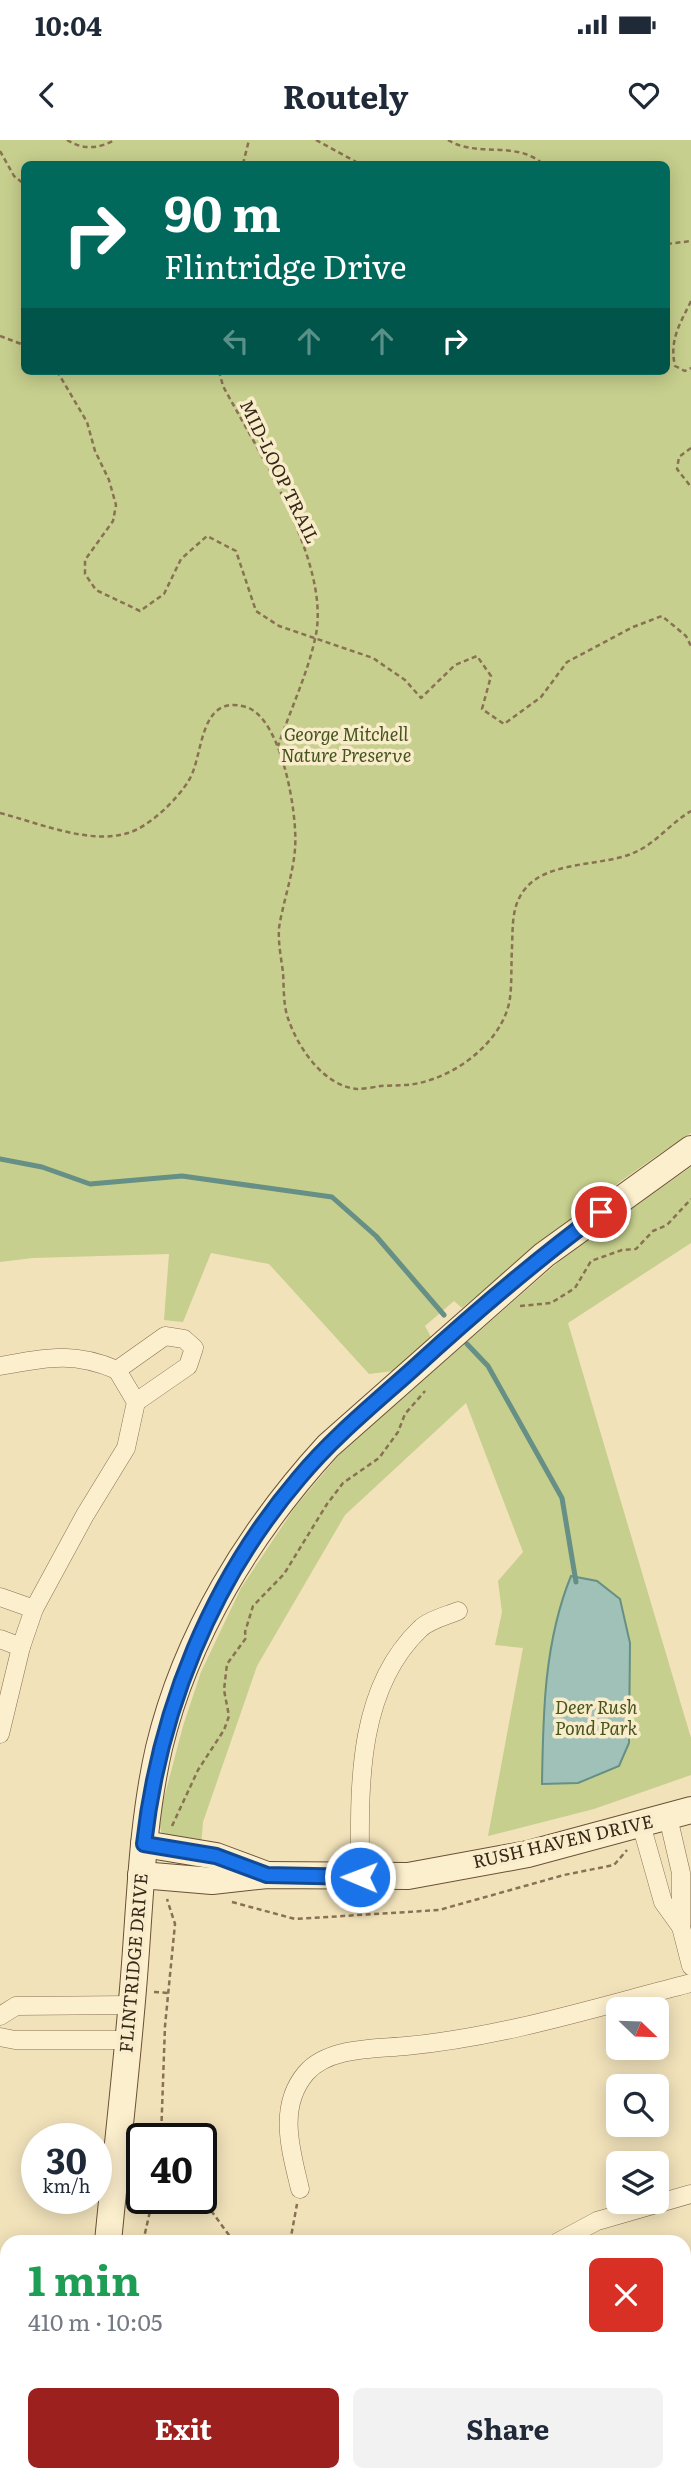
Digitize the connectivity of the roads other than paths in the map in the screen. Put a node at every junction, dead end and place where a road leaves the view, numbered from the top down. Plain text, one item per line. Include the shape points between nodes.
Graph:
1 (691, 1149) edge
2 (0, 1366) edge
3 (117, 1370) junction
4 (136, 1402) junction
5 (0, 1597) edge
6 (34, 1609) junction
7 (458, 1611) dead end
8 (0, 1639) edge
9 (21, 1647) junction
10 (0, 1734) edge
11 (679, 1814) edge
12 (641, 1824) junction
13 (154, 1846) junction
14 (267, 1875) junction
15 (151, 1877) junction
16 (360, 1877) junction
17 (681, 1927) junction
18 (691, 1966) edge
19 (691, 1983) edge
20 (132, 2005) junction
21 (0, 2016) edge
22 (0, 2037) edge
23 (129, 2040) junction
24 (300, 2189) road end
25 (691, 2194) edge
26 (109, 2235) edge
27 (571, 2235) edge

1 - 13 street, FLINTRIDGE DRIVE via 544,1255 328,1446 299,1478 247,1548 189,1661 159,1748
2 - 3 street via 89,1358
3 - 4 street
3 - 4 street via 165,1336 184,1339 194,1349 188,1366
4 - 6 street via 127,1448
5 - 6 street
6 - 9 street
7 - 16 street via 421,1627 401,1651 373,1710 361,1781
8 - 9 street
9 - 10 street
11 - 12 street, RUSH HAVEN DRIVE
11 - 17 street
12 - 16 street, RUSH HAVEN DRIVE via 528,1854 408,1877
12 - 17 street via 663,1902
13 - 14 street, RUSH HAVEN DRIVE via 216,1856
13 - 15 street, FLINTRIDGE DRIVE
14 - 15 street, RUSH HAVEN DRIVE via 237,1881
14 - 16 street, RUSH HAVEN DRIVE
15 - 20 street, FLINTRIDGE DRIVE
17 - 18 street
19 - 24 street via 508,2030 344,2053 323,2060 307,2071 292,2092 289,2145
20 - 21 street via 16,2006
20 - 23 street, FLINTRIDGE DRIVE
22 - 23 street
23 - 26 street, FLINTRIDGE DRIVE
25 - 27 street via 597,2221

